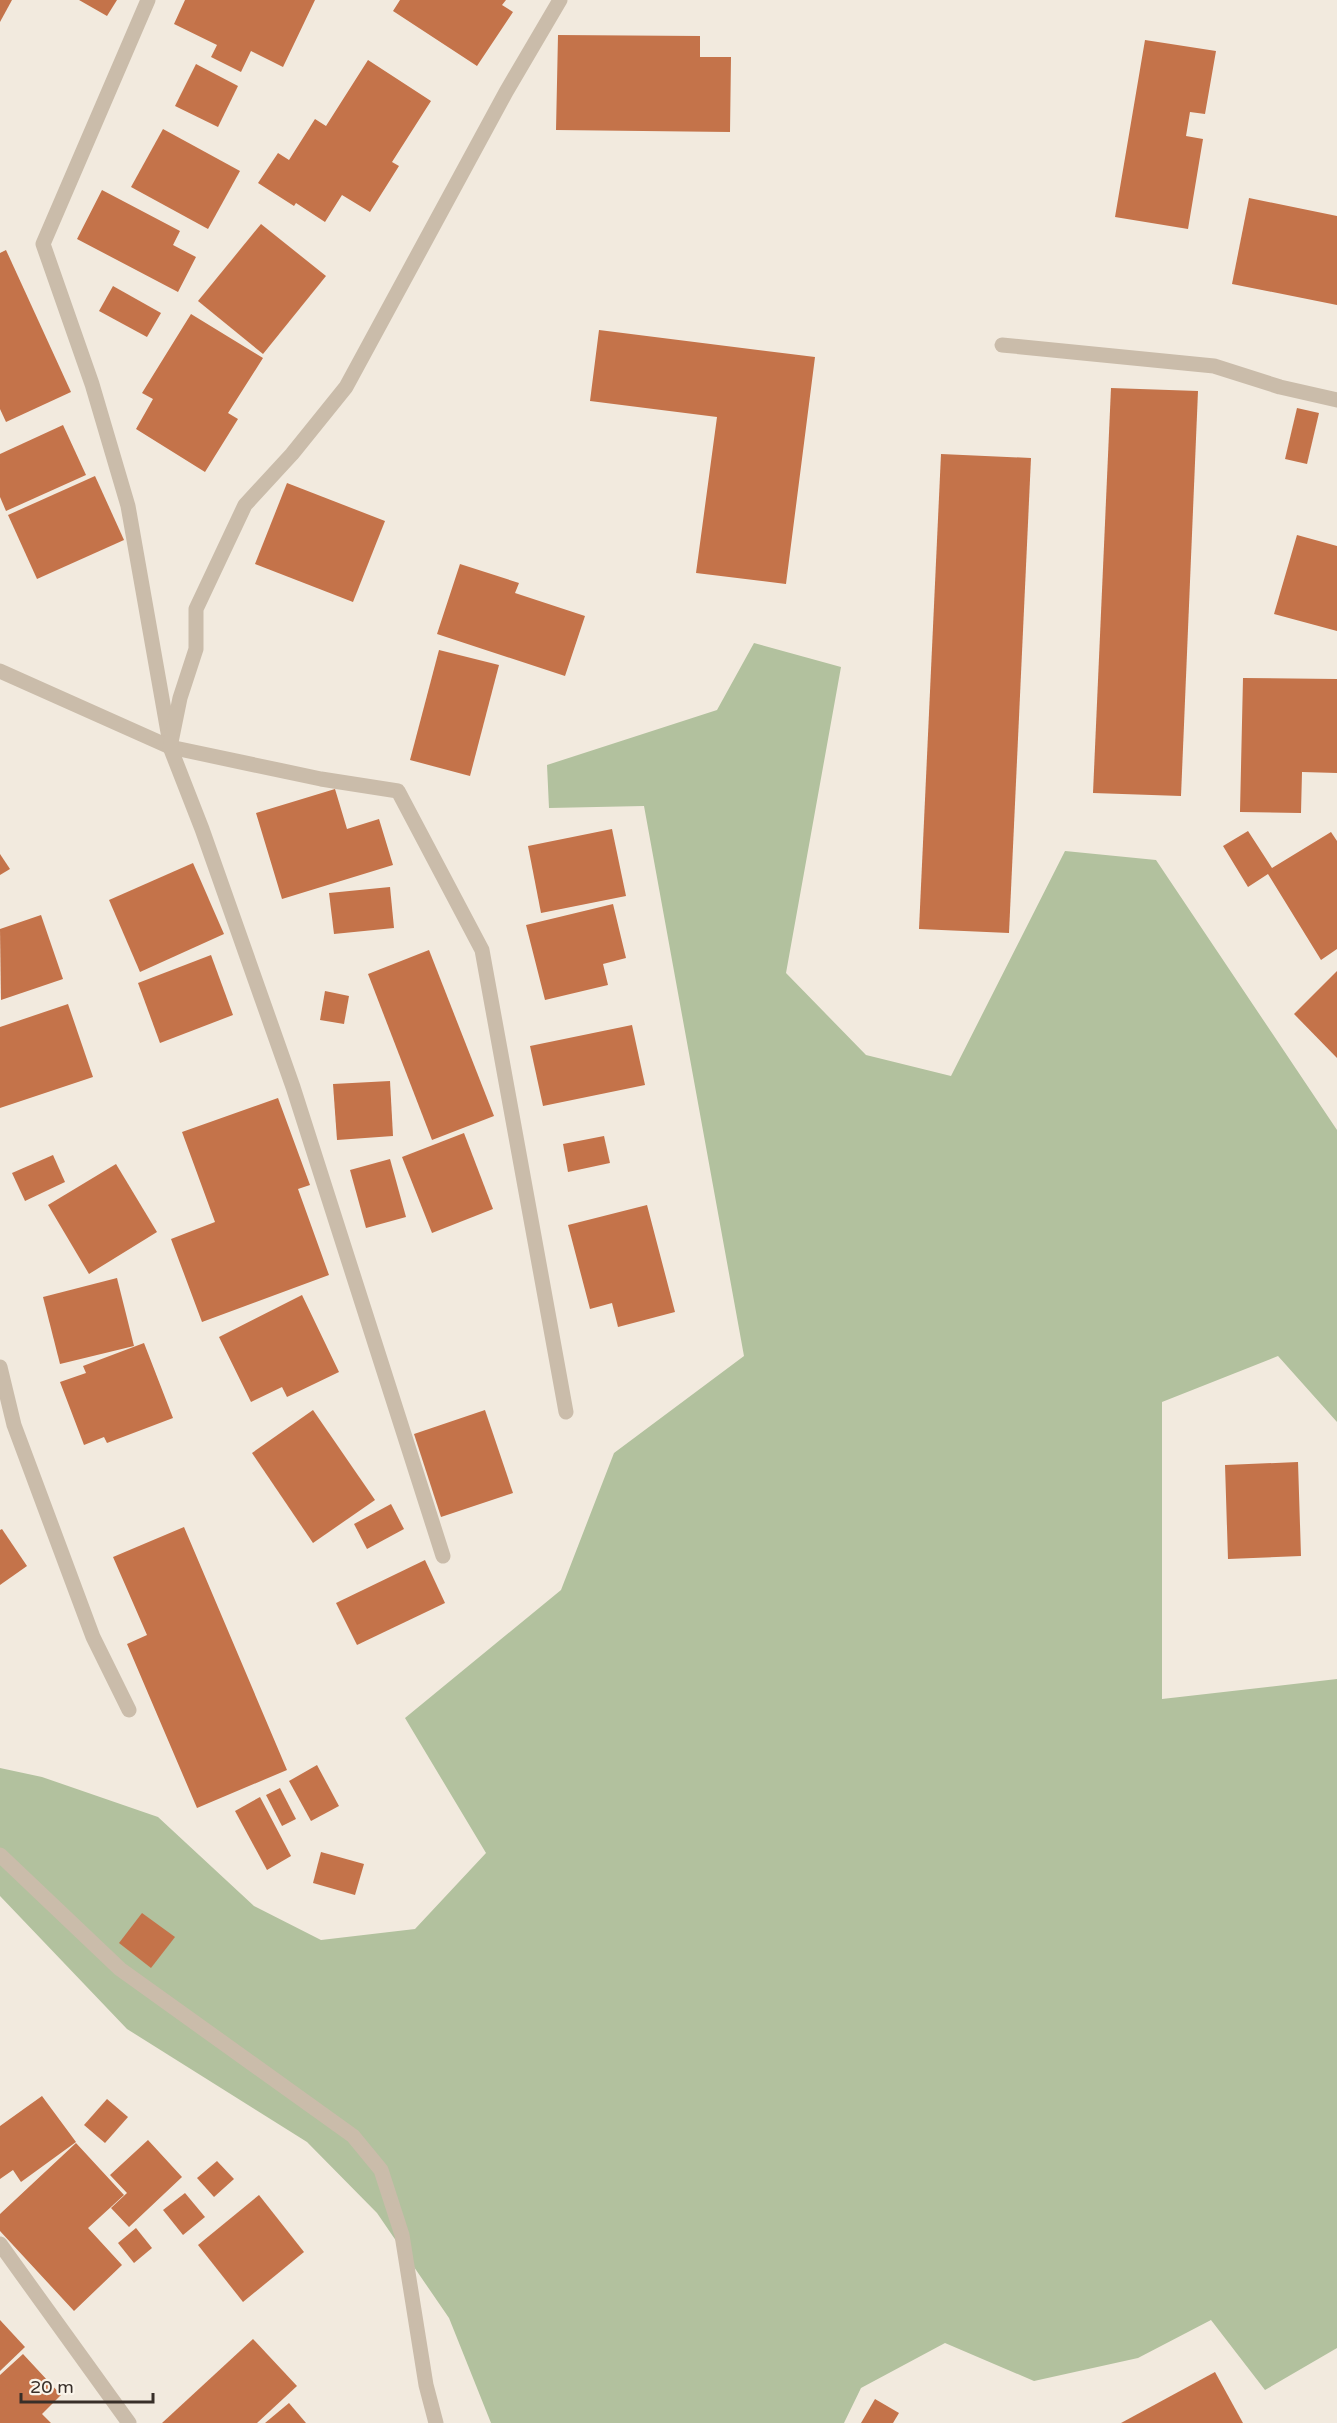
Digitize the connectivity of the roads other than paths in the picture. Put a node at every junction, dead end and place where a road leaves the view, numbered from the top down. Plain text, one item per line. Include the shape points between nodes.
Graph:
1 (148, 0) edge
2 (560, 0) edge
3 (1002, 345) dead end
4 (1337, 400) edge
5 (0, 671) edge
6 (170, 747) junction
7 (0, 1367) edge
8 (566, 1412) dead end
9 (443, 1556) dead end
10 (129, 1710) dead end
11 (0, 1855) edge
12 (0, 2244) edge
13 (129, 2423) edge
14 (436, 2423) edge

1 - 6 street via 43,244 92,384 128,506
2 - 6 street via 346,387 245,505 196,609 196,649
3 - 4 street via 1214,366
5 - 6 street
6 - 8 street via 398,791 483,950
6 - 9 street via 293,1087
7 - 10 street via 14,1425 88,1625
11 - 14 street via 120,1969 353,2136 381,2170 402,2235 426,2385
12 - 13 street

